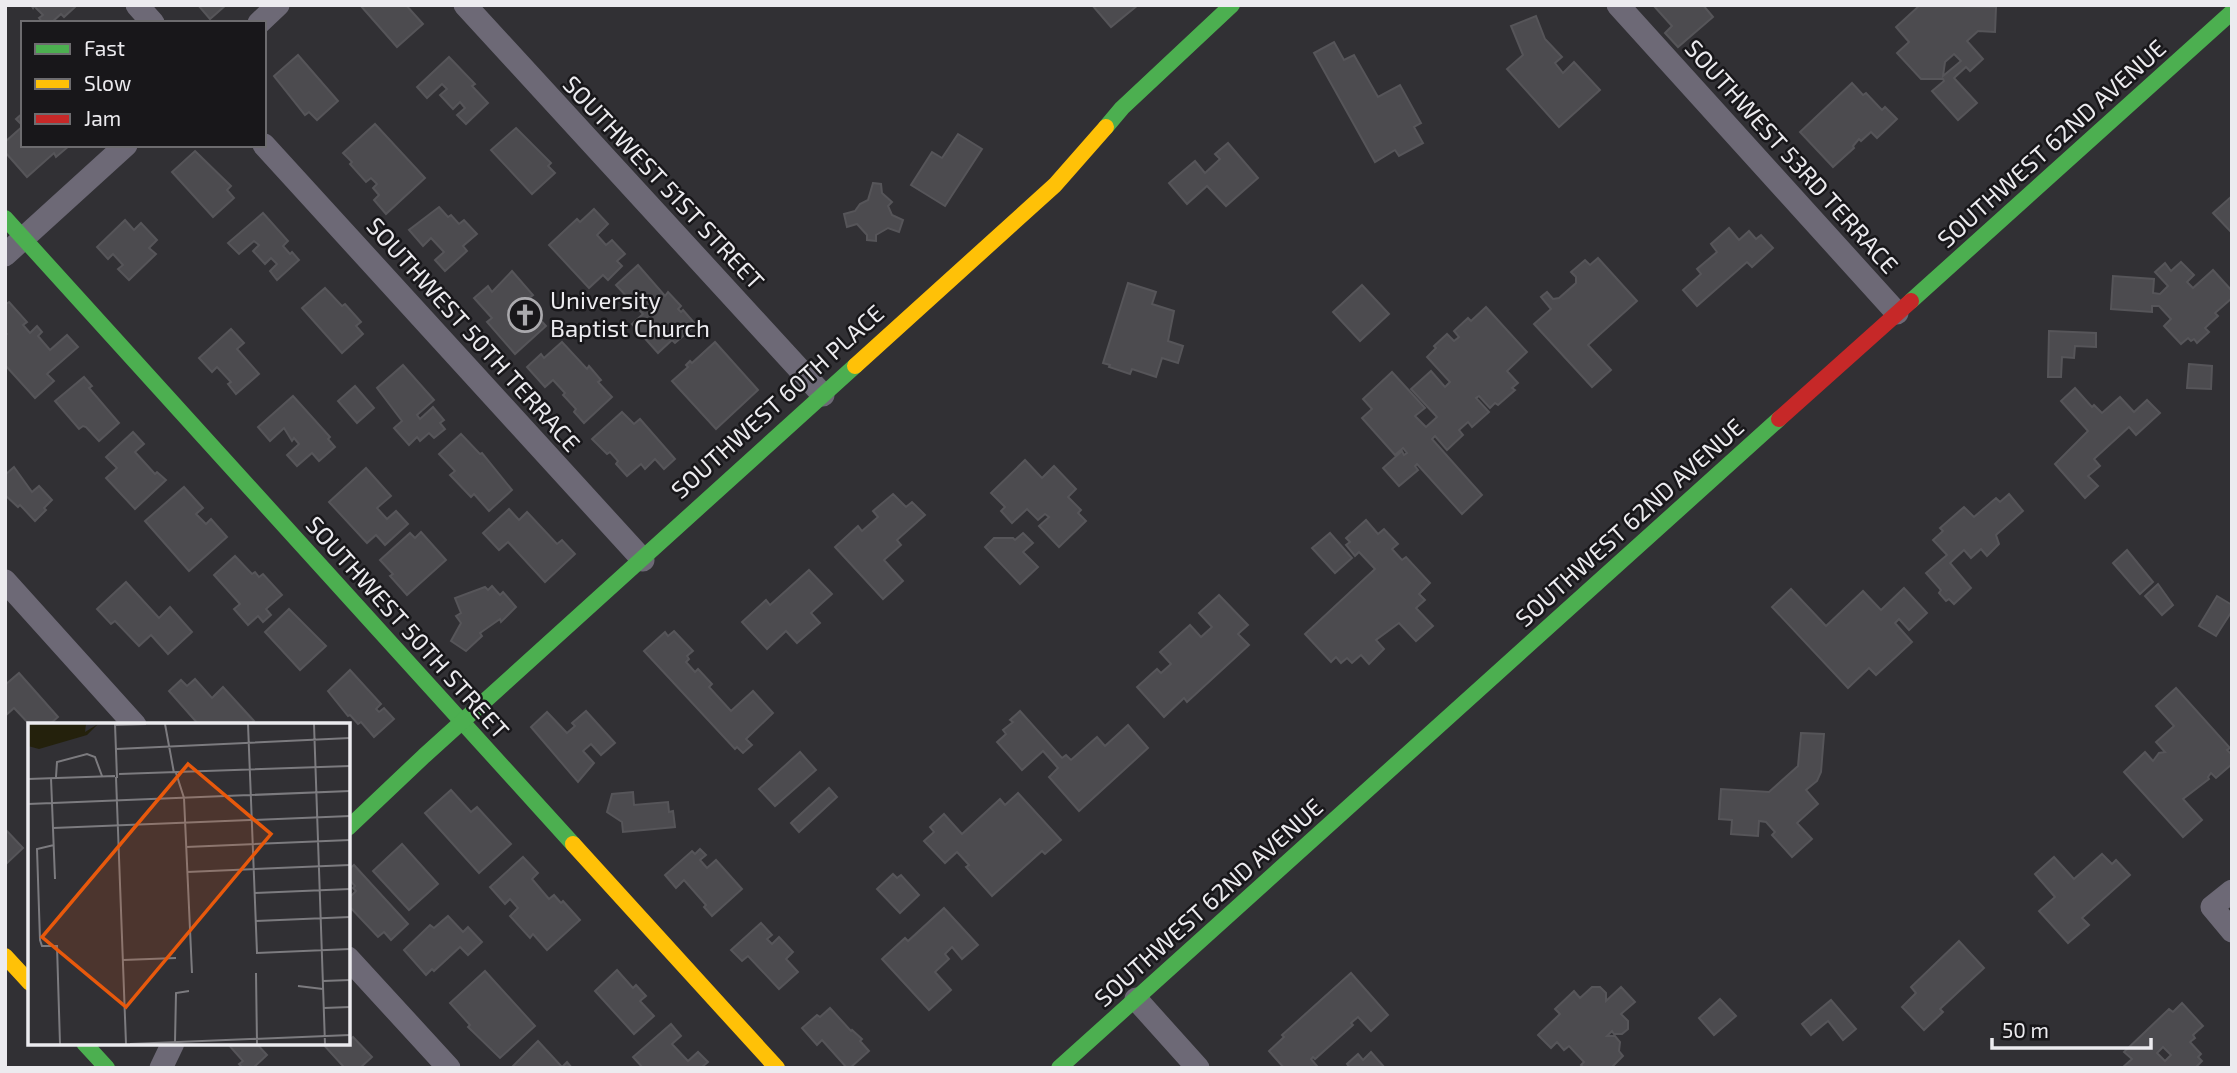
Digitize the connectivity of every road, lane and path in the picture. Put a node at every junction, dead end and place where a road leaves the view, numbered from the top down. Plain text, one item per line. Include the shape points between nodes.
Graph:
1 (137, 5) edge
2 (278, 5) edge
3 (465, 5) edge
4 (1233, 5) edge
5 (1618, 5) edge
6 (2232, 12) edge
7 (151, 21) edge
8 (261, 21) edge
9 (123, 147) edge
10 (266, 147) edge
11 (5, 218) edge
12 (23, 239) junction
13 (5, 255) edge
14 (1897, 313) junction
15 (823, 396) junction
16 (643, 560) junction
17 (5, 581) edge
18 (462, 722) junction
19 (133, 723) edge
20 (350, 826) edge
21 (2232, 891) edge
22 (2232, 931) edge
23 (5, 956) edge
24 (350, 960) edge
25 (28, 981) edge
26 (1136, 999) junction
27 (86, 1045) edge
28 (172, 1045) edge
29 (107, 1068) edge
30 (161, 1068) edge
31 (449, 1068) edge
32 (777, 1068) edge
33 (1059, 1068) edge
34 (1198, 1068) edge

1 - 7 street
2 - 8 street
3 - 15 street, SOUTHWEST 51ST STREET
4 - 15 street, SOUTHWEST 60TH PLACE via 1122,108 1055,185
5 - 14 street, SOUTHWEST 53RD TERRACE
6 - 14 street, SOUTHWEST 62ND AVENUE
9 - 12 street
10 - 16 street, SOUTHWEST 50TH TERRACE
11 - 12 street, SOUTHWEST 50TH STREET
12 - 13 street
12 - 18 street, SOUTHWEST 50TH STREET
14 - 26 street, SOUTHWEST 62ND AVENUE
15 - 16 street, SOUTHWEST 60TH PLACE
16 - 18 street, SOUTHWEST 60TH PLACE
17 - 19 street
18 - 20 street, SOUTHWEST 60TH PLACE
18 - 32 street, SOUTHWEST 50TH STREET
21 - 22 street via 2212,907
23 - 25 street
24 - 31 street
26 - 33 street, SOUTHWEST 62ND AVENUE
26 - 34 street
27 - 29 street
28 - 30 street

